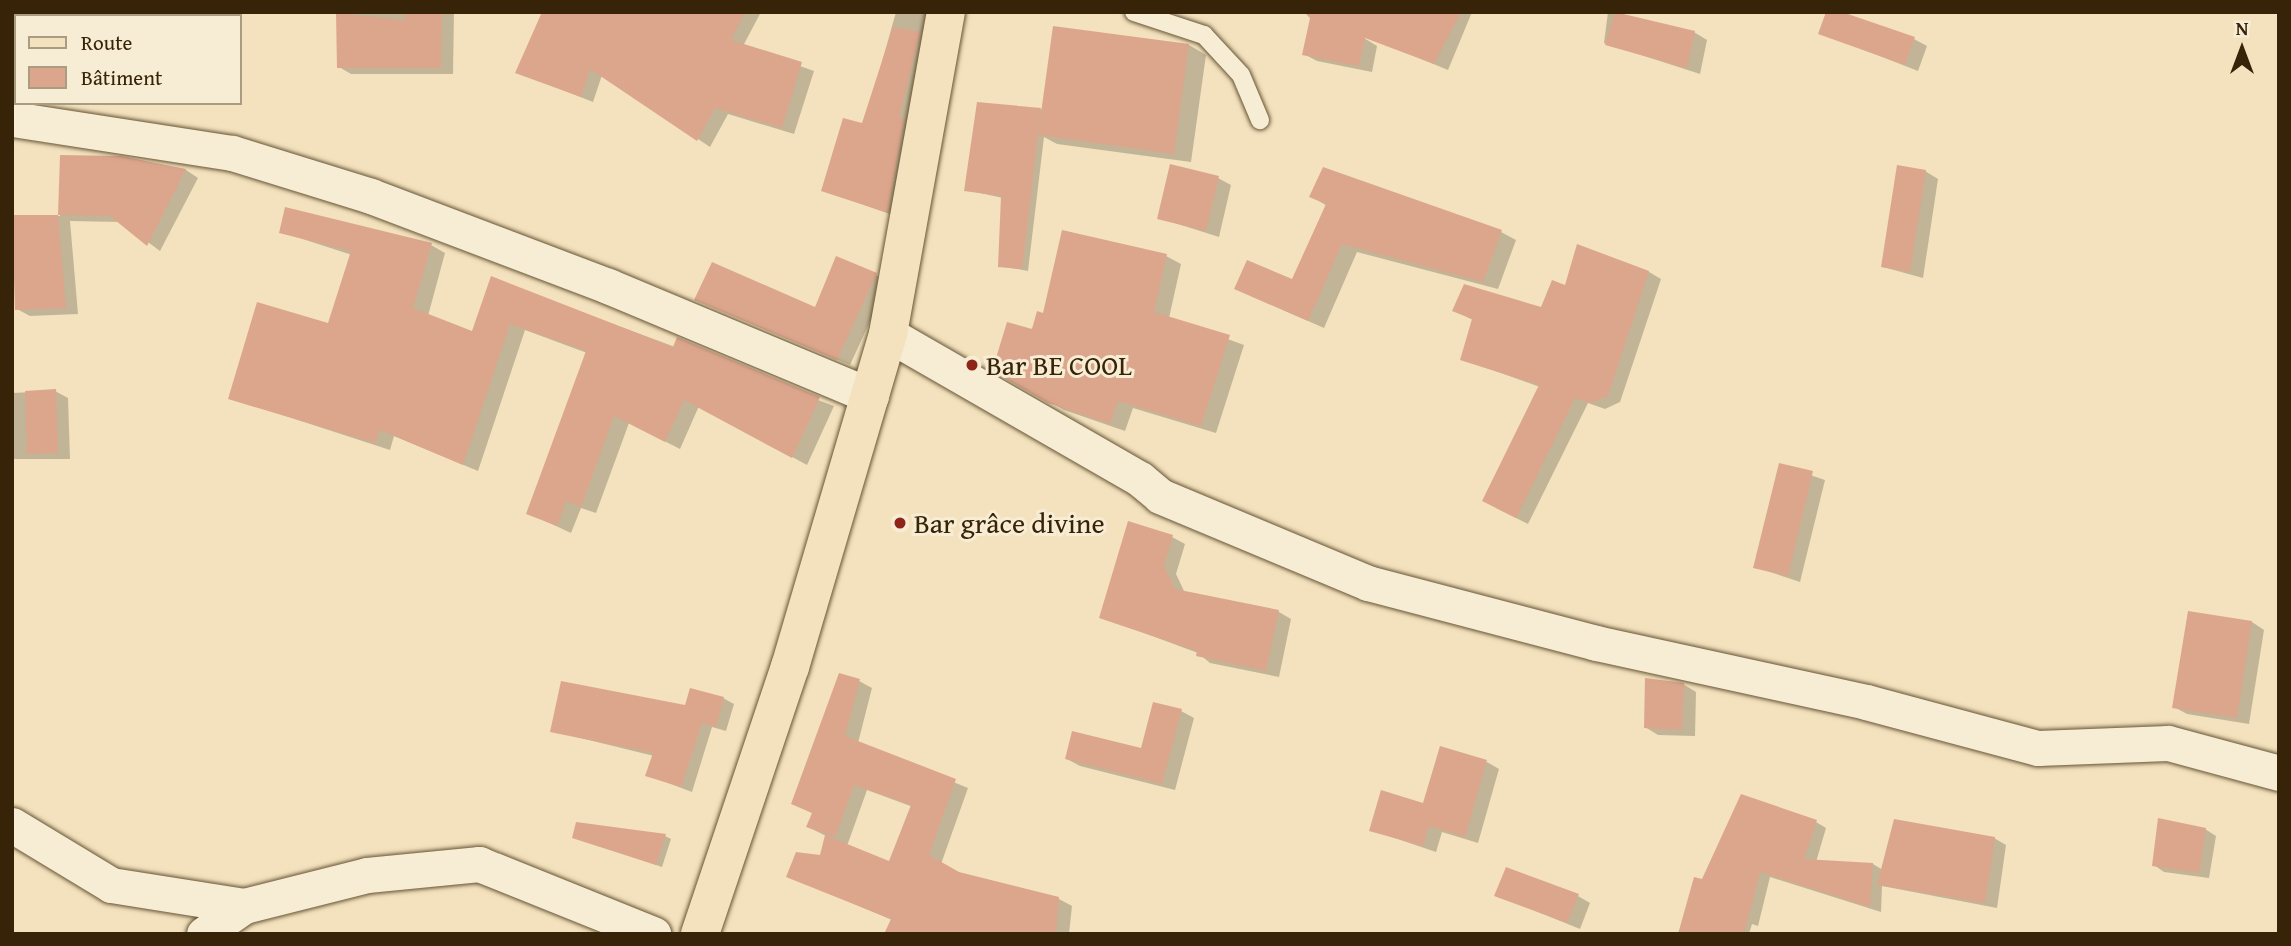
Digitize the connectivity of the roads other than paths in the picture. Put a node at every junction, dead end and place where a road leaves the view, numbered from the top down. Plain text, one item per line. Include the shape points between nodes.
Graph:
1 (946, 12) edge
2 (1134, 12) edge
3 (12, 120) edge
4 (1260, 120) dead end
5 (888, 334) junction
6 (871, 396) junction
7 (2279, 773) edge
8 (12, 825) edge
9 (244, 906) junction
10 (204, 934) edge
11 (653, 934) edge
12 (700, 934) edge

1 - 5 main road
2 - 4 lane via 1204,35 1241,75
3 - 6 street via 232,153 372,197 608,286
5 - 6 main road
5 - 7 street via 1140,479 1160,496 1367,583 1596,643 1866,702 2038,748 2168,743
6 - 12 main road via 790,667
8 - 9 street via 111,885
9 - 10 street
9 - 11 street via 367,876 479,864

